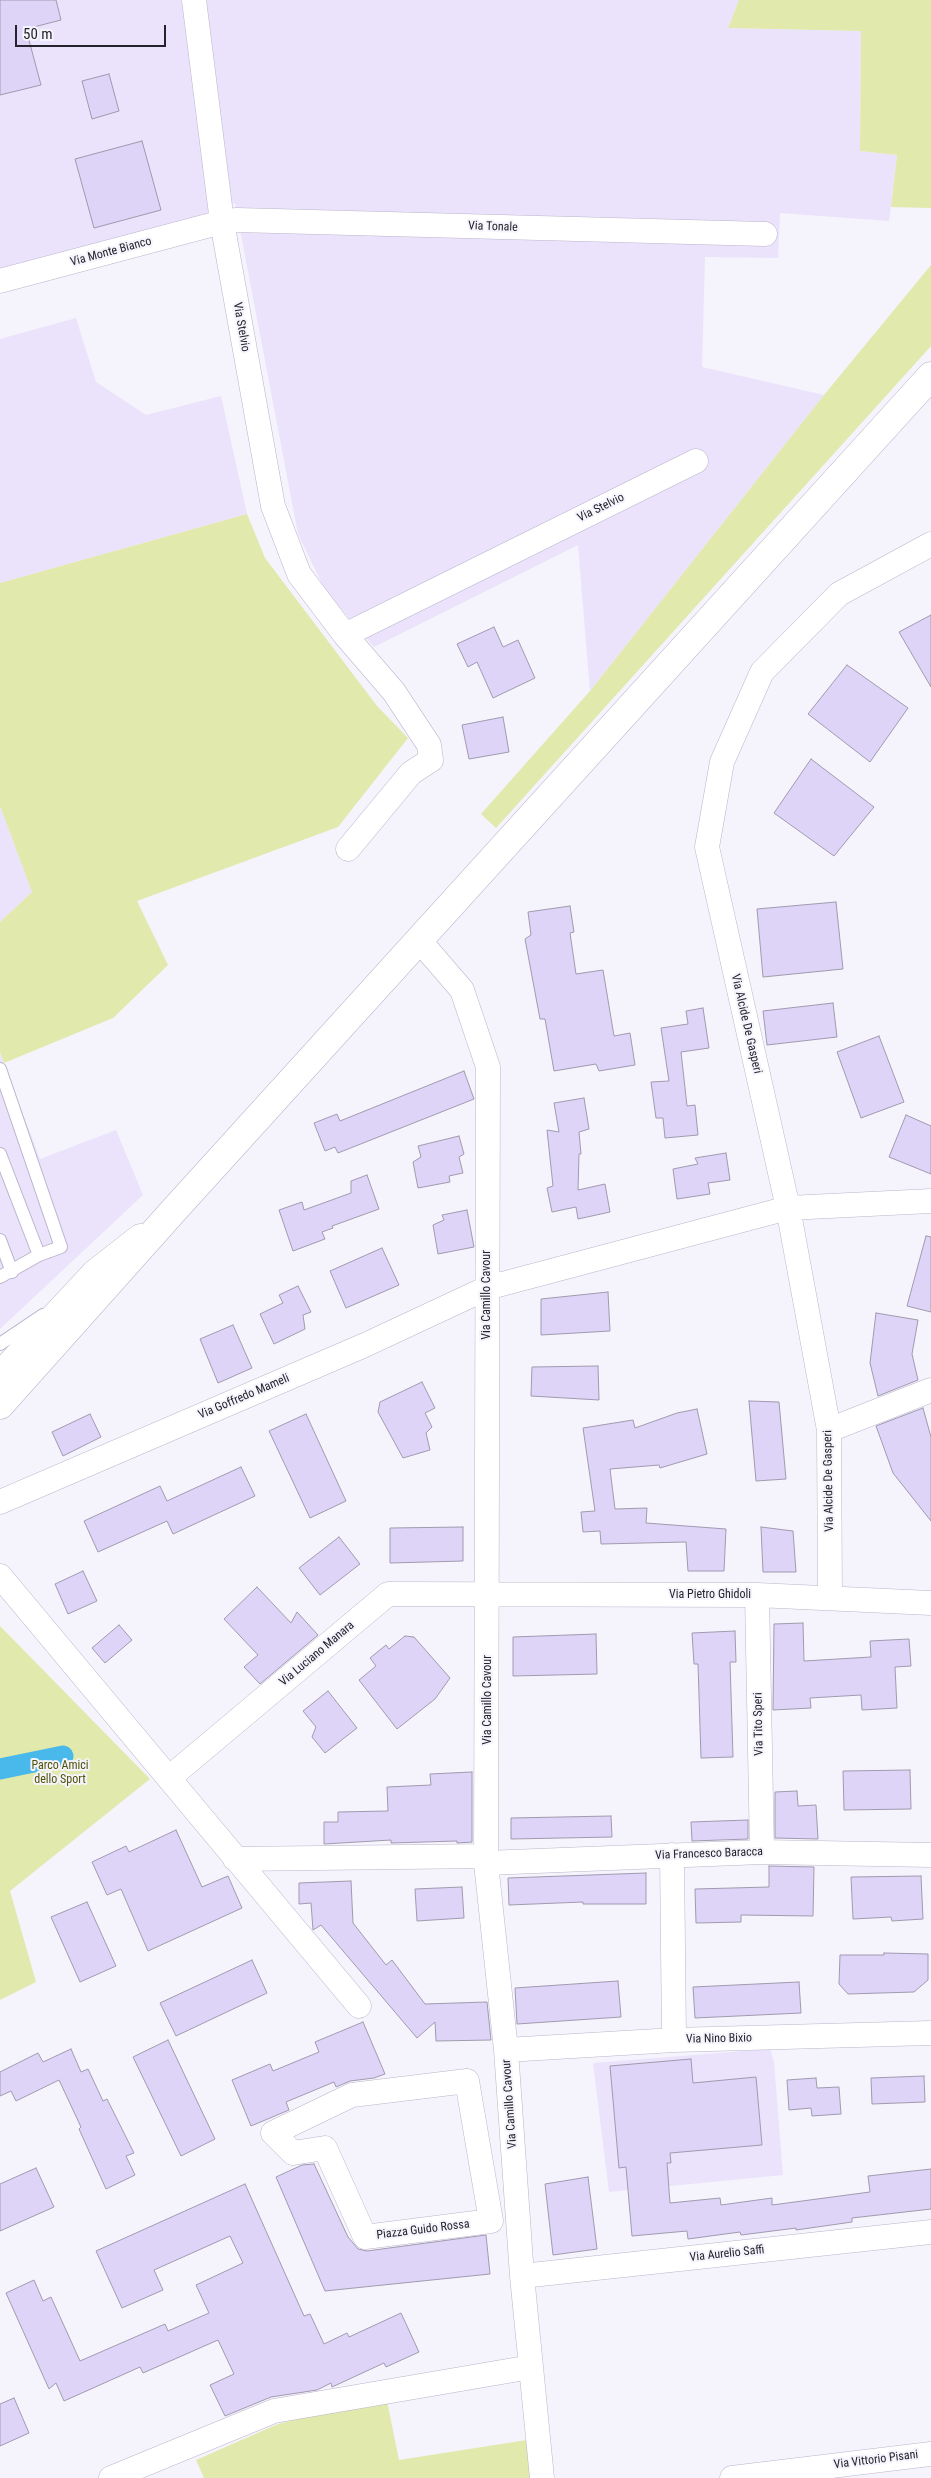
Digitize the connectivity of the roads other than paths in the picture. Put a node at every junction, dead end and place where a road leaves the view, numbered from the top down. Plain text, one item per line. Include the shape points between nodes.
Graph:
1 (194, 0) edge
2 (222, 222) junction
3 (766, 234) dead end
4 (0, 281) edge
5 (931, 376) edge
6 (696, 461) dead end
7 (931, 544) edge
8 (345, 635) junction
9 (348, 849) dead end
10 (419, 940) junction
11 (0, 1070) edge
12 (0, 1154) edge
13 (931, 1200) edge
14 (788, 1208) junction
15 (175, 1209) junction
16 (0, 1240) edge
17 (39, 1255) junction
18 (6, 1274) edge
19 (79, 1288) junction
20 (487, 1288) junction
21 (0, 1344) edge
22 (0, 1373) edge
23 (931, 1390) edge
24 (0, 1405) edge
25 (829, 1430) junction
26 (0, 1502) edge
27 (0, 1576) edge
28 (488, 1594) junction
29 (757, 1595) junction
30 (830, 1597) junction
31 (931, 1603) edge
32 (169, 1778) junction
33 (762, 1852) junction
34 (672, 1855) junction
35 (931, 1855) edge
36 (235, 1858) junction
37 (486, 1860) junction
38 (359, 2006) dead end
39 (931, 2034) edge
40 (674, 2040) junction
41 (506, 2050) junction
42 (467, 2081) joint
43 (931, 2232) edge
44 (522, 2276) junction
45 (532, 2368) junction
46 (931, 2454) edge
47 (111, 2478) edge
48 (542, 2478) edge
49 (732, 2478) edge

1 - 2 street, Via Stelvio
2 - 3 street, Via Tonale
2 - 4 street, Via Monte Bianco
2 - 8 street, Via Stelvio via 273,506 299,574
5 - 10 main road
6 - 8 street, Via Stelvio
7 - 14 street, Via Alcide De Gasperi via 839,594 762,672 722,762 707,848
8 - 9 street, Via Stelvio via 394,692 429,746 431,760 411,773
10 - 15 main road
10 - 20 street, Via Camillo Cavour via 462,990 488,1066
11 - 17 lane via 61,1247
12 - 17 lane
13 - 14 street, Via Goffredo Mameli
14 - 20 street, Via Goffredo Mameli
14 - 25 street, Via Alcide De Gasperi
15 - 19 street via 94,1272
15 - 24 main road
16 - 18 lane
17 - 18 lane
19 - 21 lane
19 - 22 street
20 - 26 street, Via Goffredo Mameli via 365,1345
20 - 28 street, Via Camillo Cavour
23 - 25 street
25 - 30 street, Via Alcide De Gasperi
27 - 32 street
28 - 29 street, Via Pietro Ghidoli
28 - 32 street, Via Luciano Manara via 388,1594
28 - 37 street, Via Camillo Cavour
29 - 30 street, Via Pietro Ghidoli
29 - 33 street, Via Tito Speri
30 - 31 street, Via Pietro Ghidoli
32 - 36 street
33 - 34 street, Via Francesco Baracca
33 - 35 street, Via Francesco Baracca
34 - 37 street, Via Francesco Baracca
34 - 40 street
36 - 37 street, Via Francesco Baracca
36 - 38 street
37 - 41 street, Via Camillo Cavour
39 - 40 street, Via Nino Bixio
40 - 41 street, Via Nino Bixio
41 - 44 street, Via Camillo Cavour
42 - 42 street, Piazza Guido Rossa via 491,2221 365,2237 325,2148 293,2153 273,2133 352,2094
43 - 44 street, Via Aurelio Saffi
44 - 45 street, Via Camillo Cavour
45 - 47 street via 274,2411
45 - 48 street, Via Camillo Cavour
46 - 49 street, Via Vittorio Pisani

